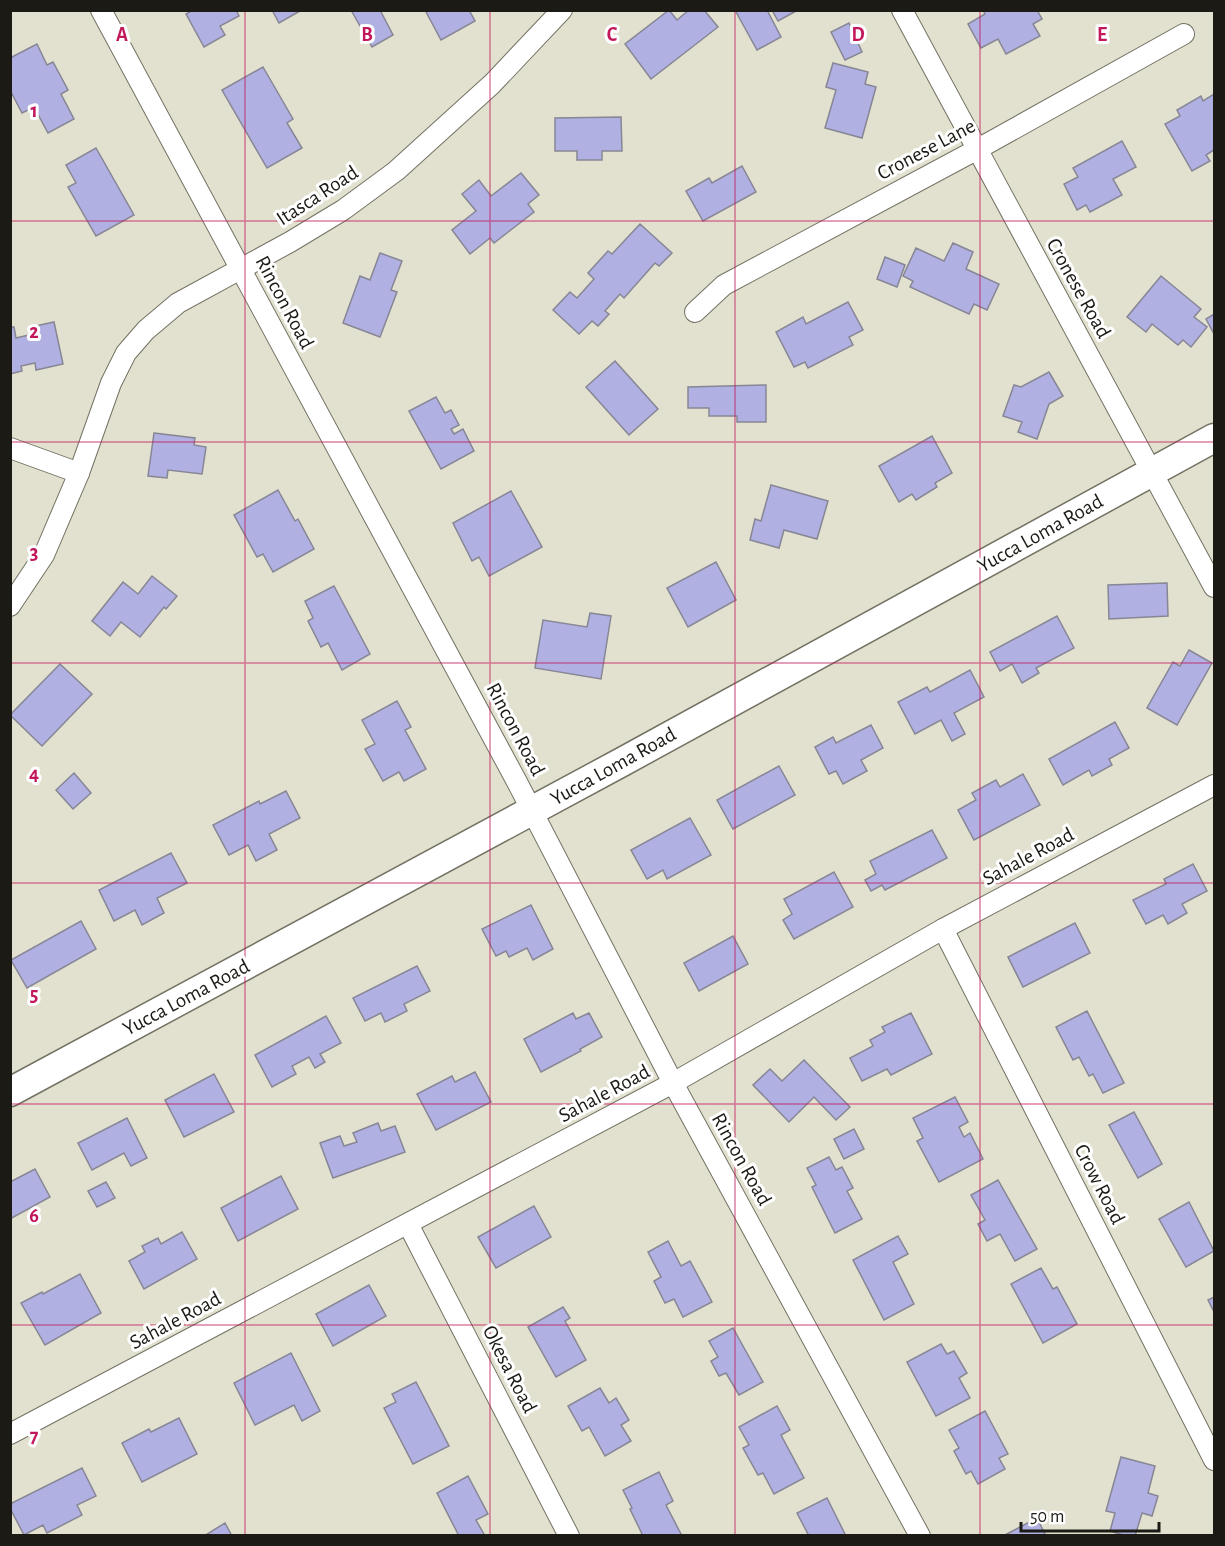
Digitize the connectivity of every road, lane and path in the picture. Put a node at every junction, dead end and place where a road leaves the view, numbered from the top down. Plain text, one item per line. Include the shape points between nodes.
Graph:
1 (101, 10) edge
2 (562, 10) edge
3 (902, 10) edge
4 (1184, 34) dead end
5 (976, 150) junction
6 (240, 269) junction
7 (694, 312) dead end
8 (1215, 438) edge
9 (10, 448) edge
10 (1152, 472) junction
11 (79, 473) junction
12 (1215, 587) edge
13 (10, 606) edge
14 (1215, 784) edge
15 (532, 810) junction
16 (942, 929) junction
17 (673, 1083) junction
18 (10, 1092) edge
19 (408, 1224) junction
20 (10, 1434) edge
21 (1215, 1460) edge
22 (569, 1536) edge
23 (920, 1536) edge

1 - 6 street, Rincon Road
2 - 6 street, Itasca Road via 492,84 396,171 343,210
3 - 5 street, Cronese Road
4 - 5 street, Cronese Lane
5 - 7 street, Cronese Lane via 723,285
5 - 10 street, Cronese Road
6 - 11 street, Itasca Road via 178,303 126,353 111,383
6 - 15 street, Rincon Road
8 - 10 main road, Yucca Loma Road
9 - 11 street
10 - 12 street, Cronese Road
10 - 15 main road, Yucca Loma Road
11 - 13 street, Itasca Road via 44,555
14 - 16 street, Sahale Road
15 - 17 street, Rincon Road
15 - 18 main road, Yucca Loma Road
16 - 17 street, Sahale Road
16 - 21 street, Crow Road
17 - 19 street, Sahale Road
17 - 23 street, Rincon Road
19 - 20 street, Sahale Road
19 - 22 street, Okesa Road

